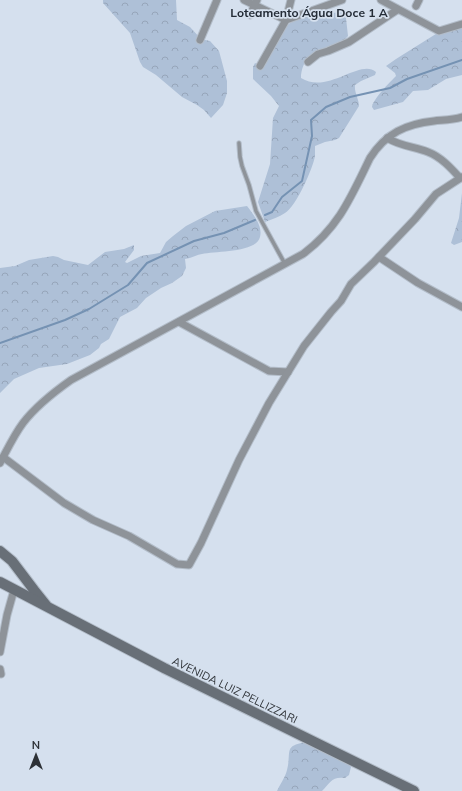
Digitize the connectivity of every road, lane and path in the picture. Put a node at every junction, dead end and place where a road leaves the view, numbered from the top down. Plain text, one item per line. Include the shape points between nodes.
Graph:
1 (217, 0) edge
2 (244, 0) edge
3 (291, 0) edge
4 (342, 0) edge
5 (381, 0) edge
6 (256, 3) edge
7 (397, 10) junction
8 (250, 15) dead end
9 (286, 20) junction
10 (462, 24) edge
11 (200, 40) dead end
12 (308, 62) dead end
13 (260, 66) dead end
14 (462, 117) edge
15 (387, 138) junction
16 (240, 143) dead end
17 (461, 177) edge
18 (379, 257) junction
19 (284, 264) junction
20 (462, 307) edge
21 (179, 322) junction
22 (288, 372) junction
23 (2, 460) edge
24 (0, 551) edge
25 (0, 582) edge
26 (14, 590) junction
27 (48, 606) junction
28 (0, 652) edge
29 (414, 791) edge

1 - 11 street
2 - 6 street
3 - 9 street
4 - 9 street
5 - 7 street
6 - 8 street
6 - 9 street
7 - 10 street via 439,31
7 - 12 street via 349,42 318,54
9 - 13 street
14 - 15 street via 409,125
15 - 17 street via 429,152
15 - 19 street via 370,158 344,210 332,227 310,248
16 - 19 lane via 240,158 256,212
17 - 18 street via 436,194
18 - 20 street via 418,283
18 - 22 street via 351,284 341,302 309,340
19 - 21 street
21 - 22 street via 270,371
21 - 23 street via 71,380 54,392 22,423
22 - 23 street via 246,447 189,565 177,564 129,536 87,517
24 - 27 main road, AVENIDA LUIZ PELLIZZARI via 12,561
25 - 26 main road, AVENIDA LUIZ PELLIZZARI
26 - 27 main road, AVENIDA LUIZ PELLIZZARI
26 - 28 street
27 - 29 main road, AVENIDA LUIZ PELLIZZARI via 164,668

